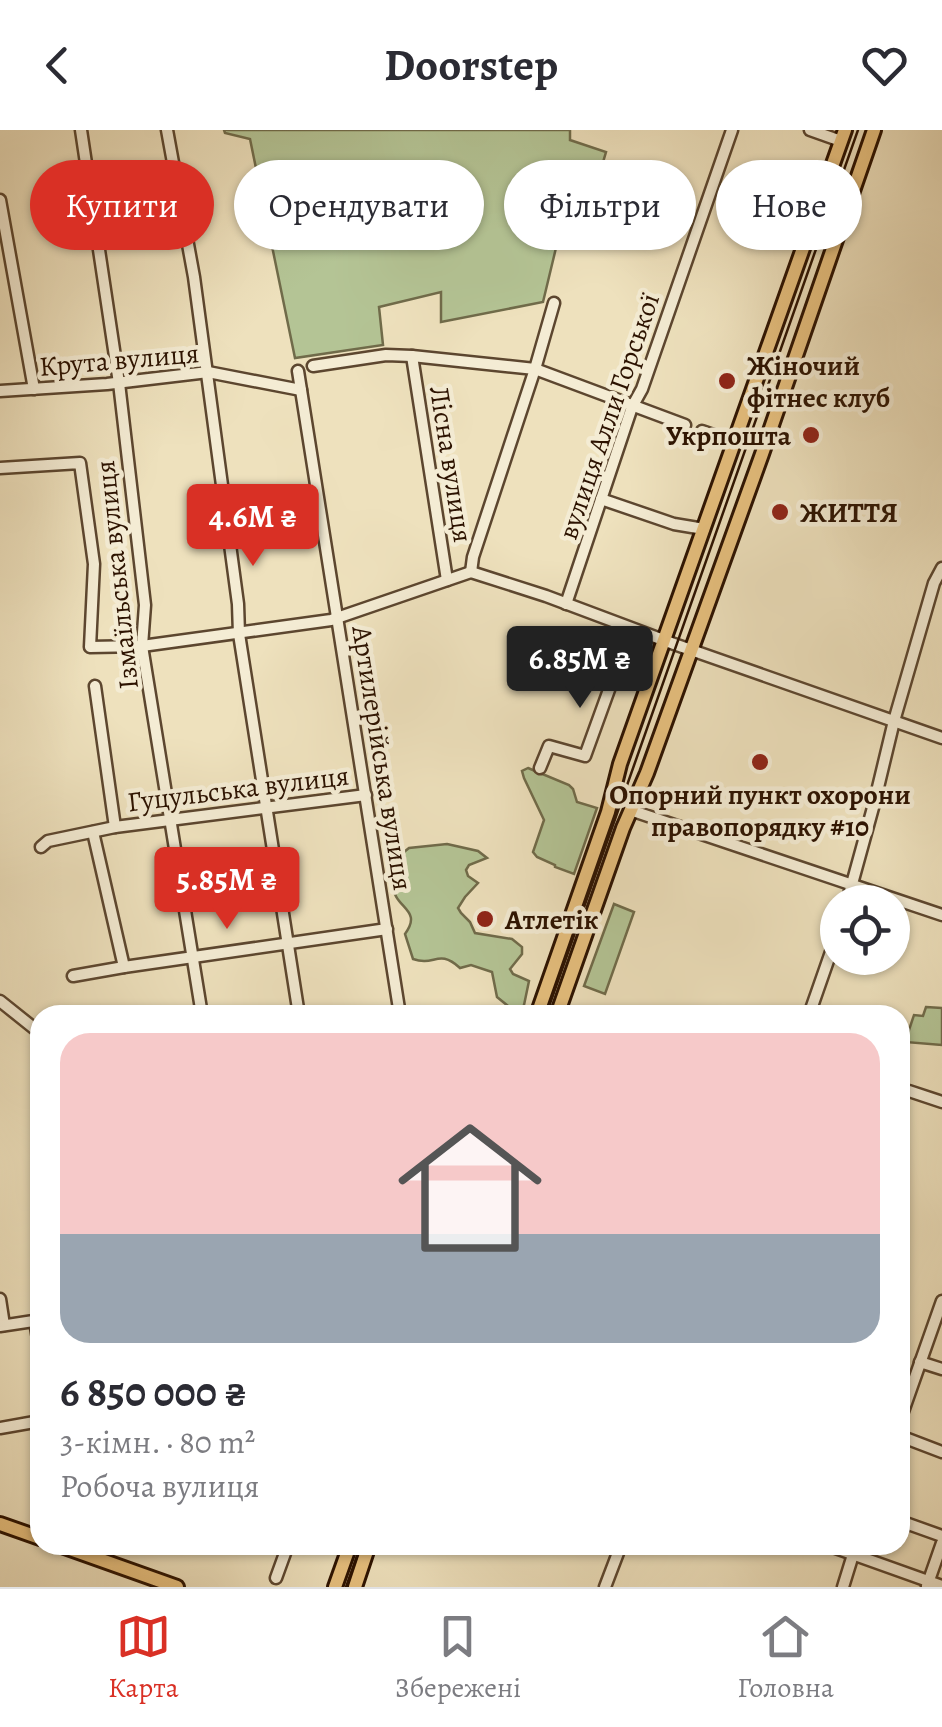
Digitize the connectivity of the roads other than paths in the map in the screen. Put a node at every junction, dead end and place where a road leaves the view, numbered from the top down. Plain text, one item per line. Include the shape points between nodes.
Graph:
1 (81, 130) edge
2 (167, 130) edge
3 (732, 130) edge
4 (810, 130) edge
5 (874, 130) edge
6 (843, 136) edge
7 (0, 200) edge
8 (554, 303) dead end
9 (412, 356) junction
10 (313, 366) dead end
11 (535, 370) junction
12 (298, 371) dead end
13 (208, 372) junction
14 (119, 383) junction
15 (34, 388) junction
16 (0, 390) edge
17 (301, 390) junction
18 (632, 406) junction
19 (685, 425) dead end
20 (702, 430) dead end
21 (734, 442) junction
22 (0, 468) edge
23 (601, 499) junction
24 (704, 529) junction
25 (942, 568) edge
26 (470, 572) junction
27 (447, 580) junction
28 (566, 604) junction
29 (338, 618) junction
30 (632, 628) junction
31 (239, 634) junction
32 (669, 642) junction
33 (142, 646) junction
34 (691, 650) junction
35 (95, 686) dead end
36 (894, 720) junction
37 (942, 738) edge
38 (540, 768) dead end
39 (366, 794) junction
40 (265, 809) junction
41 (630, 810) junction
42 (170, 820) junction
43 (115, 827) junction
44 (93, 832) junction
45 (40, 847) dead end
46 (852, 885) joint
47 (910, 904) edge
48 (942, 915) edge
49 (387, 929) junction
50 (289, 944) junction
51 (193, 957) junction
52 (124, 967) junction
53 (823, 975) edge
54 (73, 976) dead end
55 (0, 1001) edge
56 (200, 1005) edge
57 (298, 1005) edge
58 (398, 1005) edge
59 (540, 1005) edge
60 (561, 1005) edge
61 (812, 1005) edge
62 (30, 1025) edge
63 (910, 1092) edge
64 (942, 1102) edge
65 (0, 1300) edge
66 (942, 1301) edge
67 (30, 1321) edge
68 (2, 1326) edge
69 (920, 1362) junction
70 (942, 1369) edge
71 (910, 1391) edge
72 (30, 1423) edge
73 (0, 1428) edge
74 (910, 1440) edge
75 (942, 1452) edge
76 (0, 1524) edge
77 (910, 1526) edge
78 (30, 1534) edge
79 (942, 1540) edge
80 (87, 1555) edge
81 (284, 1555) edge
82 (346, 1555) edge
83 (365, 1555) edge
84 (616, 1555) edge
85 (853, 1555) edge
86 (865, 1555) edge
87 (276, 1578) dead end
88 (927, 1584) edge
89 (942, 1586) edge
90 (177, 1587) edge
91 (335, 1587) edge
92 (354, 1587) edge
93 (605, 1587) edge
94 (843, 1587) edge

1 - 14 street, Ізмаїльська вулиця
2 - 13 street
3 - 18 street, вулиця Алли Горської
4 - 6 street
5 - 34 main road
6 - 21 main road
7 - 15 street
8 - 11 street
9 - 10 street
9 - 11 street
9 - 27 street, Лісна вулиця
11 - 18 street
11 - 26 street
12 - 17 street, Артилерійська вулиця
13 - 14 street, Крута вулиця
13 - 17 street, Крута вулиця
13 - 31 street
14 - 15 street, Крута вулиця
14 - 33 street, Ізмаїльська вулиця via 145,605
15 - 16 street, Крута вулиця
17 - 29 street, Артилерійська вулиця
18 - 19 street
18 - 23 street, вулиця Алли Горської
20 - 21 street
21 - 24 main road
22 - 33 street via 80,463 94,564 90,647
23 - 24 street
23 - 28 street, вулиця Алли Горської
24 - 32 main road
25 - 36 street
26 - 27 street
26 - 28 street
27 - 29 street
28 - 30 street
29 - 31 street
29 - 39 street, Артилерійська вулиця
30 - 32 street
30 - 38 street via 586,755 549,746
31 - 33 street
31 - 40 street
32 - 34 street
32 - 59 main road via 620,764
33 - 42 street, Ізмаїльська вулиця
34 - 36 street
34 - 41 main road
35 - 43 street, Гуцульська вулиця
36 - 37 street
36 - 46 street
39 - 40 street, Гуцульська вулиця
39 - 49 street, Артилерійська вулиця
40 - 42 street, Гуцульська вулиця
40 - 50 street
41 - 46 street
41 - 60 main road
42 - 43 street, Гуцульська вулиця
42 - 51 street, Ізмаїльська вулиця
43 - 44 street, Гуцульська вулиця
44 - 45 street, Гуцульська вулиця
44 - 52 street, Гуцульська вулиця
47 - 48 street
49 - 50 street
49 - 58 street, Артилерійська вулиця
50 - 51 street
50 - 57 street
51 - 52 street
51 - 56 street, Ізмаїльська вулиця
52 - 54 street
53 - 61 street
55 - 62 street
63 - 64 street
65 - 68 street
66 - 69 street
67 - 68 street
69 - 70 street
69 - 71 street
72 - 73 street
74 - 75 street
76 - 78 main road
77 - 79 street
79 - 88 street
80 - 90 main road
81 - 87 street
82 - 91 main road
83 - 92 main road
84 - 93 street
85 - 94 street
86 - 88 street
88 - 89 street

